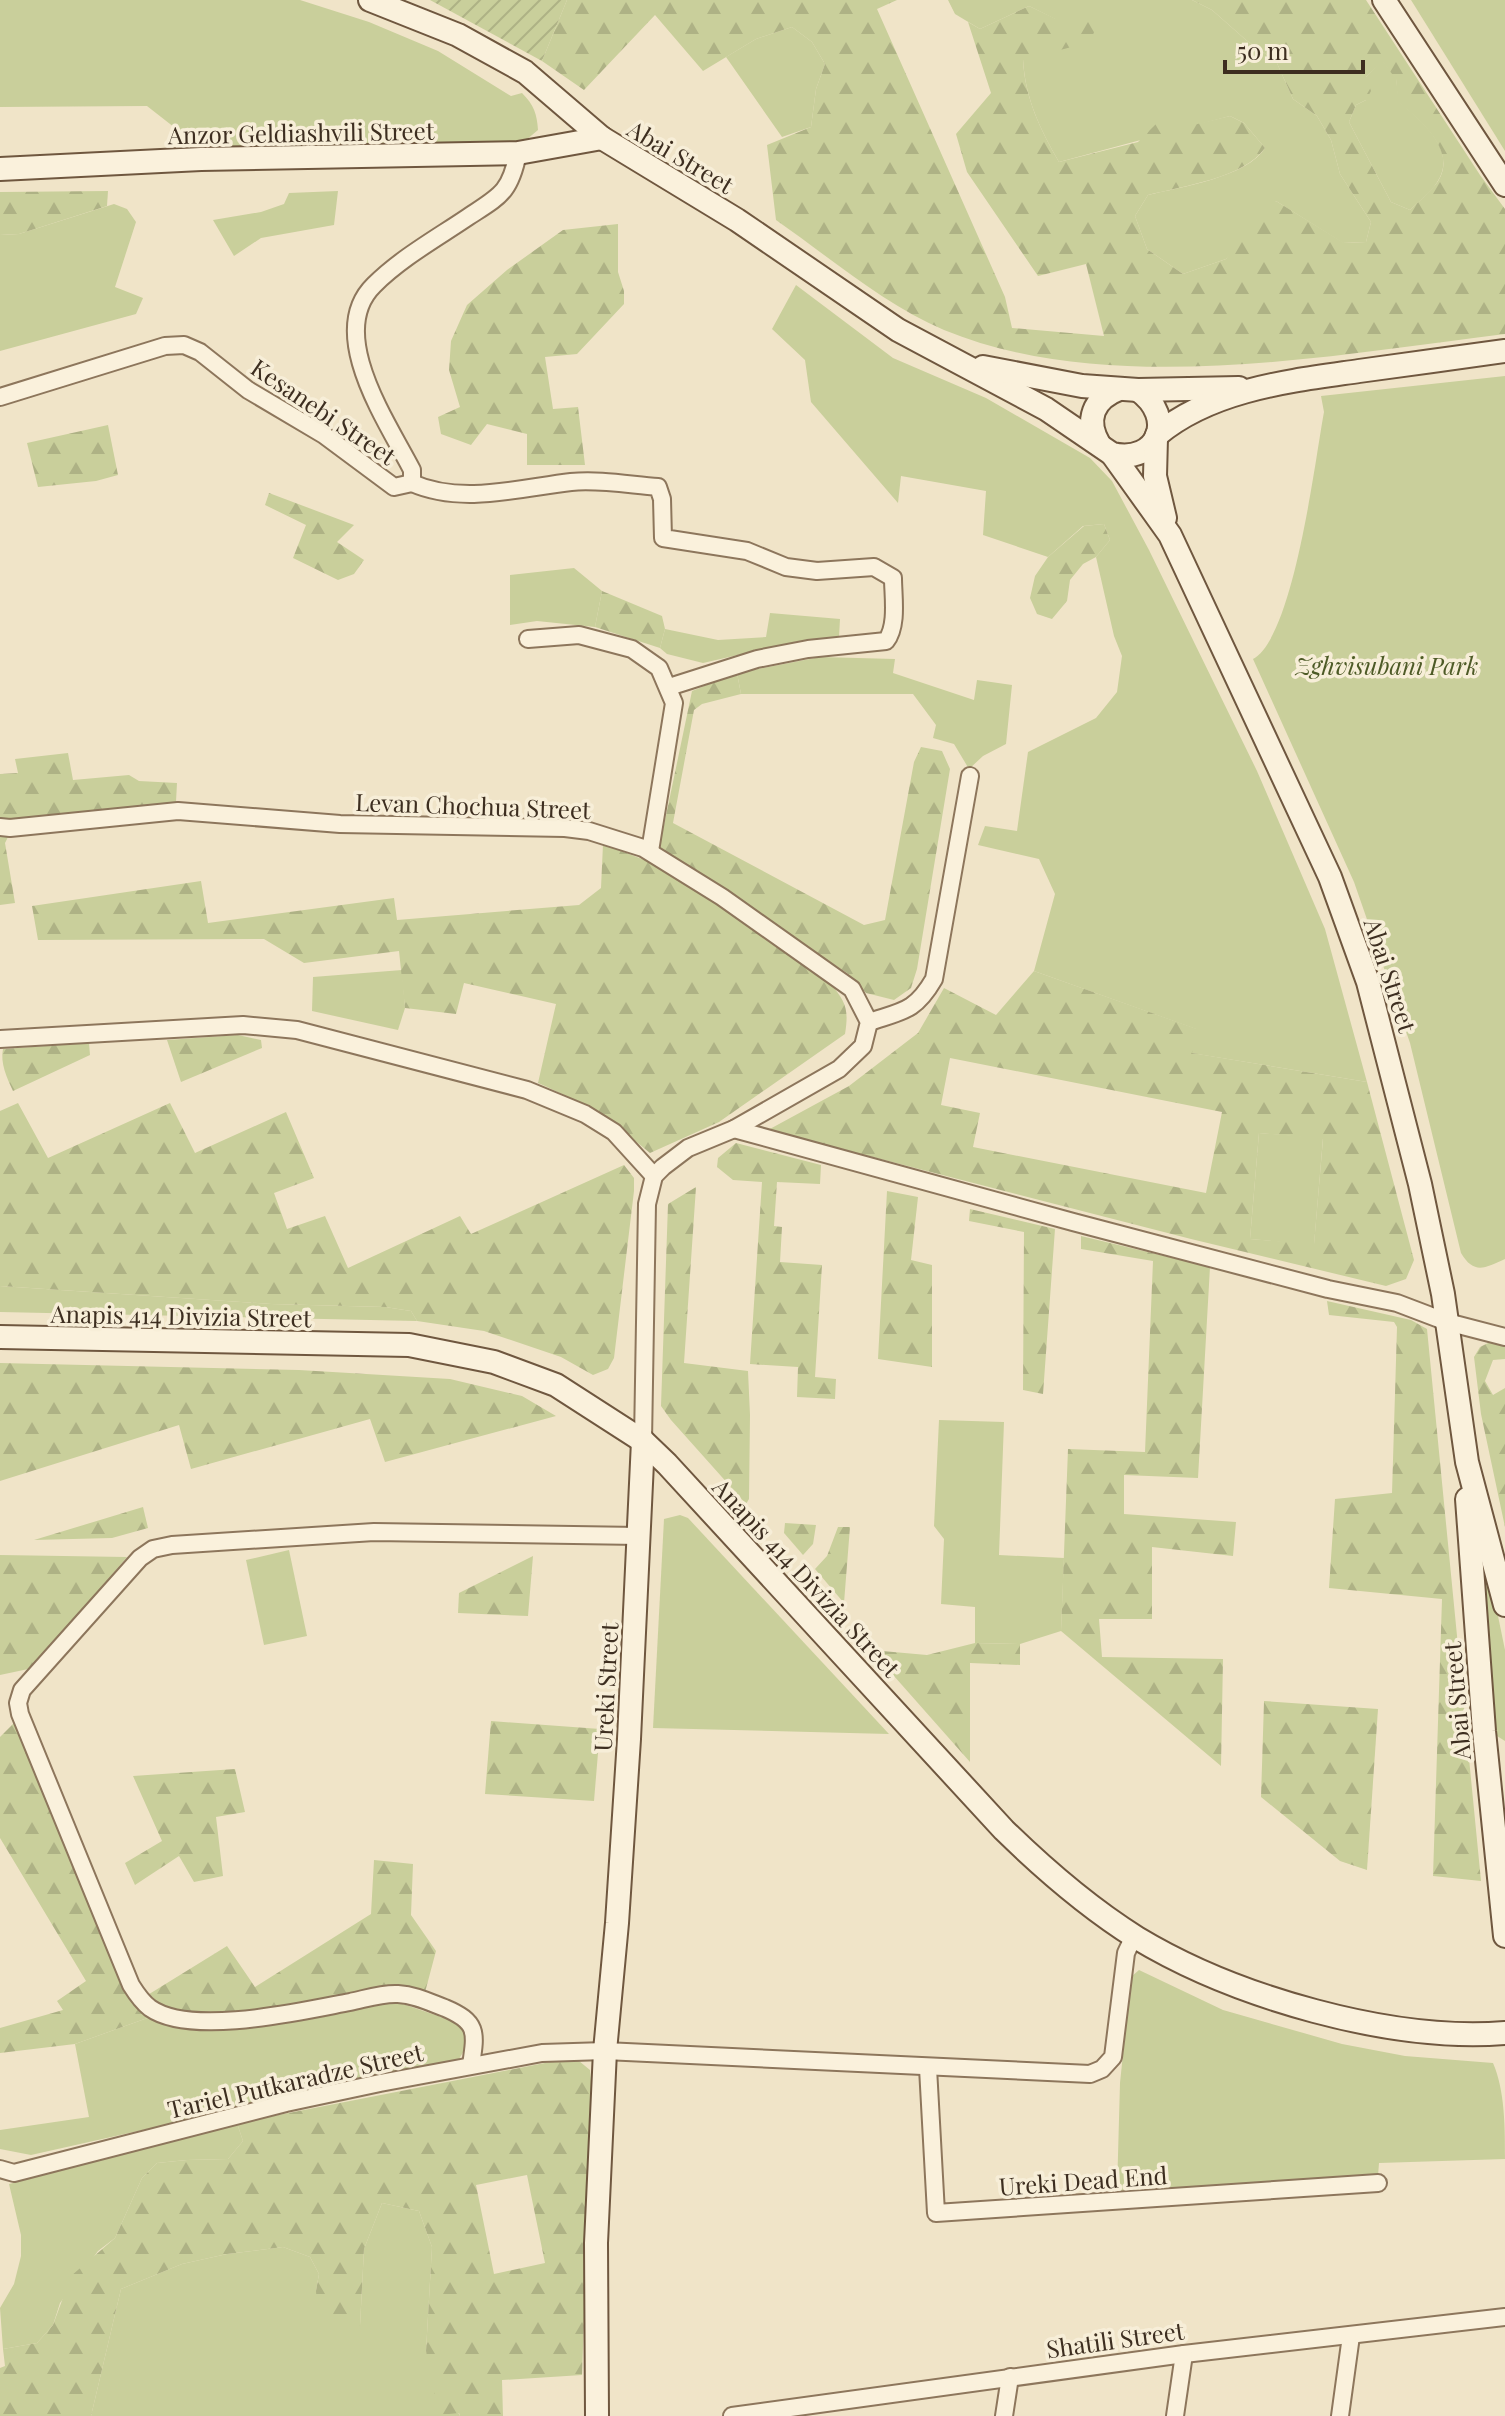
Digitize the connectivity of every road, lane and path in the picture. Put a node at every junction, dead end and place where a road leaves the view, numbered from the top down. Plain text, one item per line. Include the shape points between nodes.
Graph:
1 (370, 0) edge
2 (1384, 0) edge
3 (602, 138) junction
4 (518, 153) junction
5 (0, 169) edge
6 (1505, 185) edge
7 (1505, 351) edge
8 (963, 364) junction
9 (1260, 387) junction
10 (1128, 390) junction
11 (0, 397) edge
12 (1156, 437) junction
13 (1106, 449) junction
14 (412, 483) junction
15 (1170, 535) junction
16 (528, 639) dead end
17 (669, 687) junction
18 (970, 776) dead end
19 (0, 827) edge
20 (650, 851) junction
21 (869, 1022) junction
22 (0, 1039) edge
23 (734, 1129) junction
24 (654, 1176) junction
25 (1447, 1322) junction
26 (0, 1337) edge
27 (1505, 1337) edge
28 (643, 1441) junction
29 (1467, 1462) junction
30 (639, 1536) junction
31 (1505, 1605) edge
32 (1484, 1731) junction
33 (1505, 1748) edge
34 (1505, 1783) edge
35 (1492, 1801) junction
36 (1134, 1936) junction
37 (1505, 1936) edge
38 (1505, 2033) edge
39 (605, 2051) junction
40 (471, 2065) junction
41 (928, 2068) junction
42 (0, 2169) edge
43 (1378, 2183) dead end
44 (1505, 2317) edge
45 (1351, 2336) junction
46 (1184, 2354) junction
47 (1010, 2377) junction
48 (808, 2411) edge
49 (597, 2416) edge
50 (732, 2416) edge
51 (1004, 2416) edge
52 (1175, 2416) edge
53 (1340, 2416) edge

1 - 3 street, Abai Street via 458,35 525,72
2 - 6 street
3 - 4 street, Anzor Geldiashvili Street
3 - 8 street, Abai Street via 737,220 898,330
4 - 5 street, Anzor Geldiashvili Street
4 - 14 street, Kesanebi Street via 513,180 499,197 371,287 361,306 355,334 361,367 412,470
7 - 9 street
8 - 10 street, Abai Street
8 - 13 street, Abai Street
9 - 10 street, Abai Street
9 - 12 street via 1199,409
10 - 12 street via 1150,399 1157,409
10 - 13 street via 1108,393 1093,411 1093,434
11 - 14 street, Kesanebi Street via 165,346 184,345 394,487
12 - 13 street via 1137,455 1124,457
12 - 15 street, Abai Street via 1155,476
13 - 15 street, Abai Street
14 - 17 street via 452,494 574,482 658,487 663,538 747,551 786,567 874,567 893,578 892,628 886,641 757,659
15 - 25 street, Abai Street via 1330,877 1368,982 1420,1184
16 - 17 street via 579,635 632,649 659,668
17 - 20 street via 673,723
18 - 21 street via 934,979 910,1008
19 - 20 street, Levan Chochua Street via 178,811 340,824 565,828
20 - 21 street, Levan Chochua Street via 833,974 852,989
21 - 23 street via 863,1046 839,1069
22 - 24 street via 243,1025 297,1030 527,1090 614,1132
23 - 24 street via 688,1148
23 - 25 street via 1397,1303
24 - 28 street, Ureki Street via 647,1204
25 - 27 street
25 - 29 street, Abai Street
26 - 28 street, Anapis 414 Divizia Street via 409,1345 494,1362 556,1385
28 - 30 street, Ureki Street
28 - 36 street, Anapis 414 Divizia Street via 1004,1830 1059,1881
29 - 31 street, Abai Street
29 - 32 street, Abai Street
30 - 39 street, Ureki Street
30 - 40 street via 374,1532 153,1549 22,1690 20,1714 131,1985 150,2008 209,2022 414,1995 471,2024
32 - 33 street
32 - 35 street, Abai Street
34 - 35 street
35 - 37 street, Abai Street
36 - 38 street, Anapis 414 Divizia Street via 1218,1978 1305,2008 1430,2032
36 - 41 street via 1126,1953 1113,2057 1102,2069 1061,2075
39 - 40 street, Tariel Putkaradze Street via 542,2053
39 - 41 street
39 - 49 street, Ureki Street via 596,2243
40 - 42 street, Tariel Putkaradze Street via 286,2103 14,2173
41 - 43 street, Ureki Dead End via 936,2213
44 - 45 street, Shatili Street
45 - 46 street, Shatili Street
45 - 53 street
46 - 47 street, Shatili Street
46 - 52 street
47 - 48 street, Shatili Street
47 - 51 street
48 - 50 street, Shatili Street

